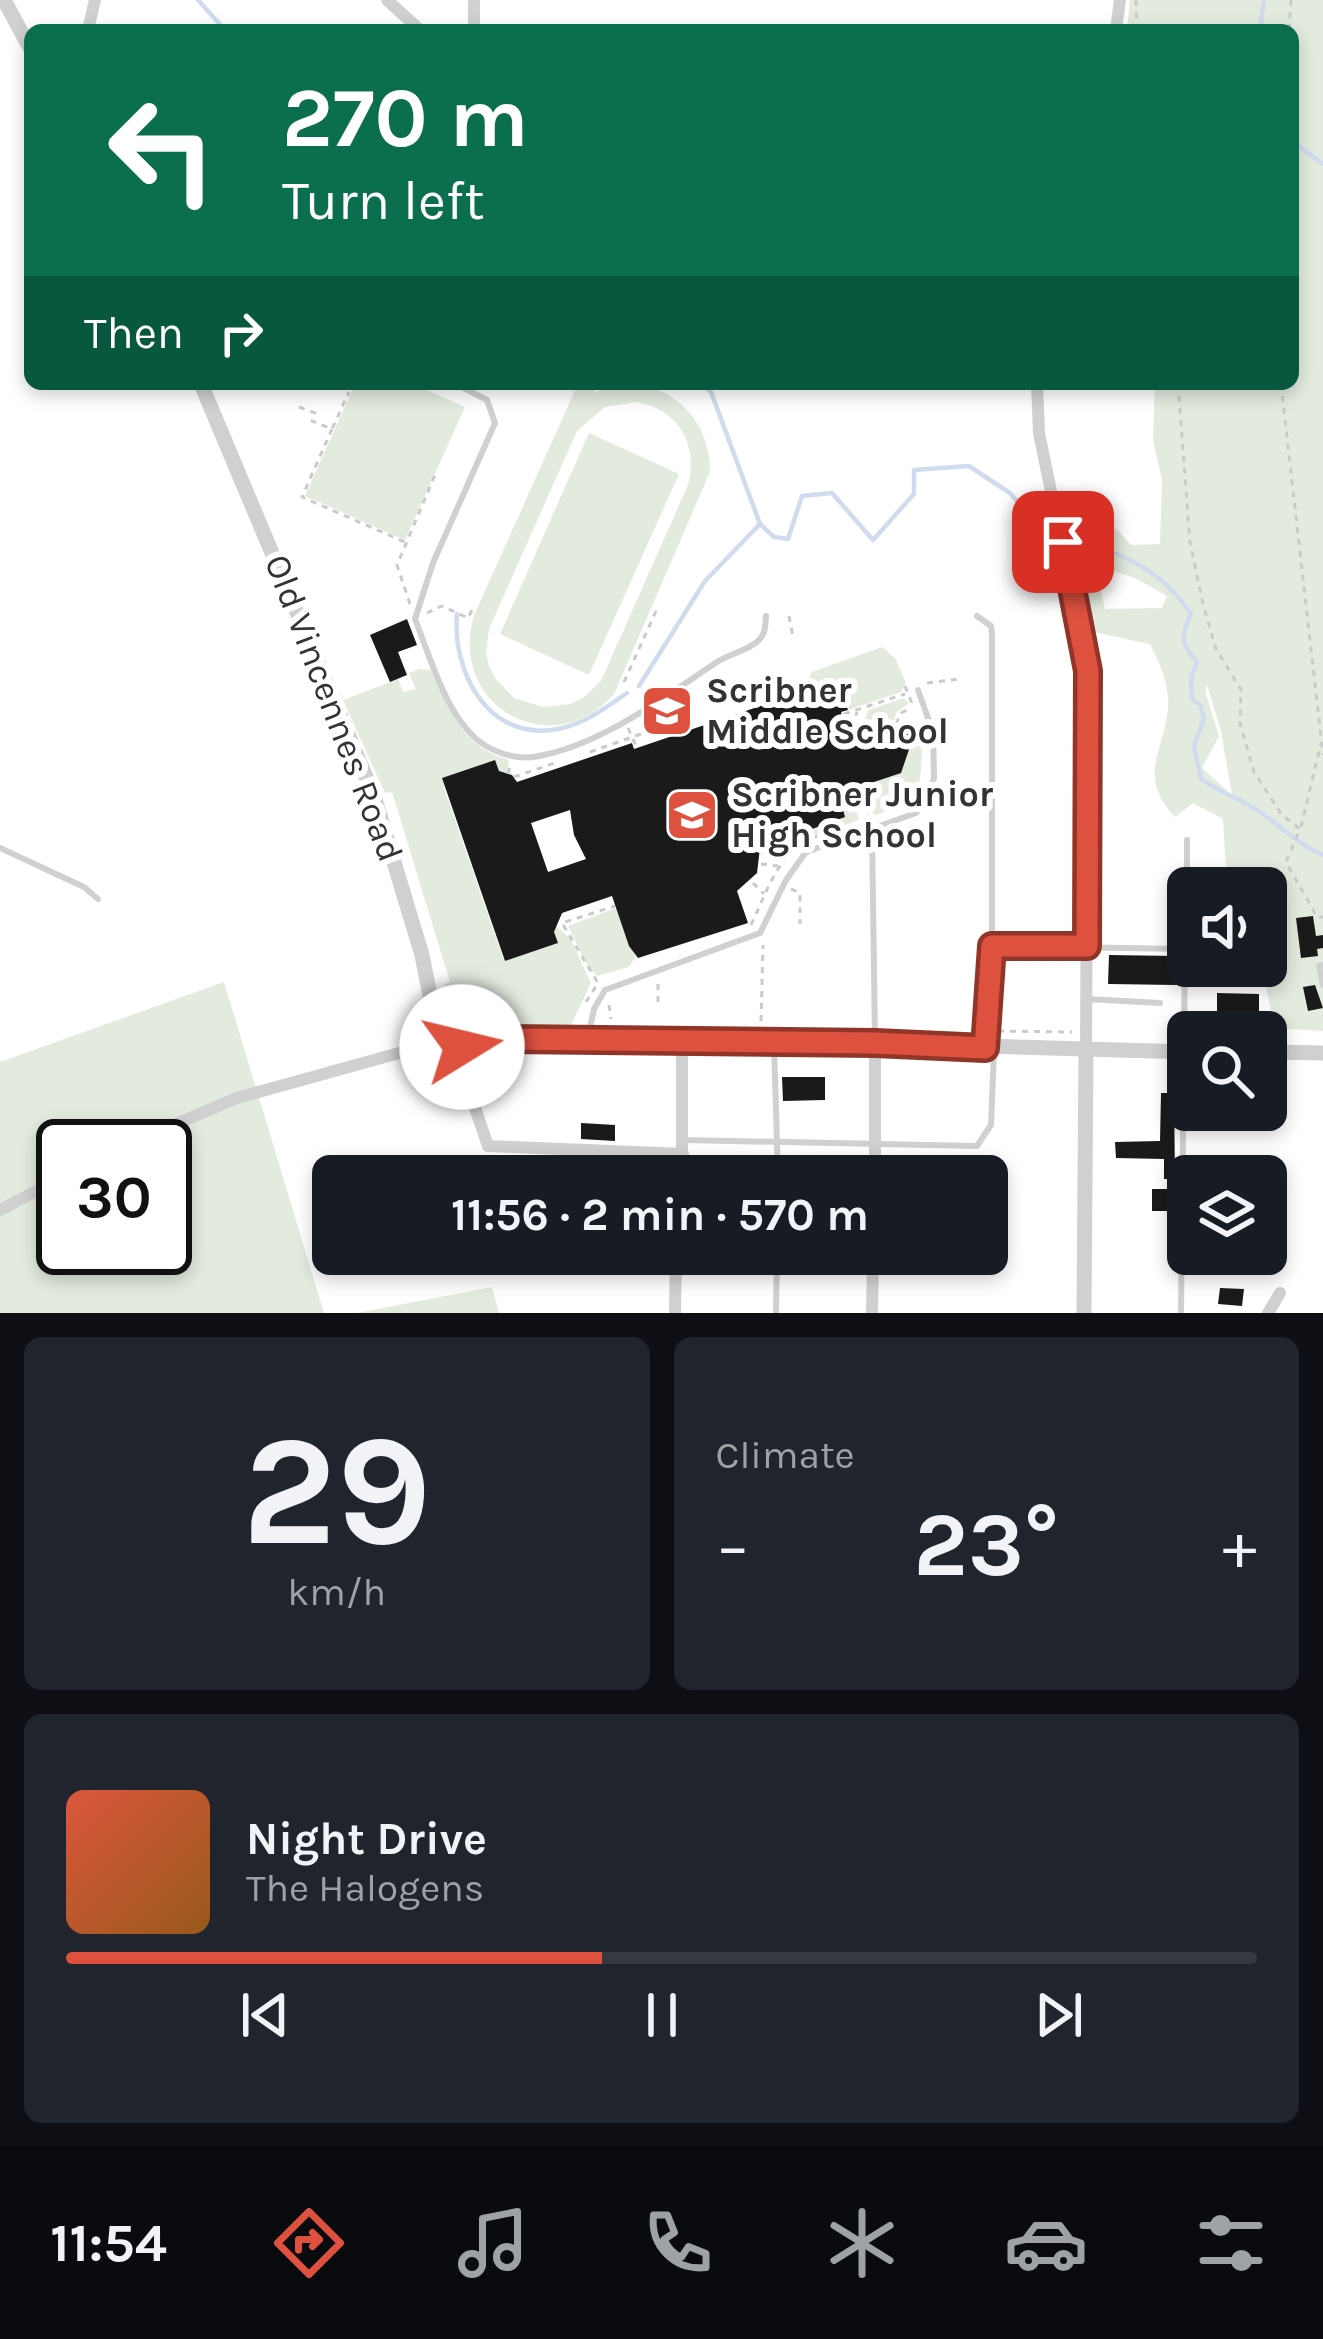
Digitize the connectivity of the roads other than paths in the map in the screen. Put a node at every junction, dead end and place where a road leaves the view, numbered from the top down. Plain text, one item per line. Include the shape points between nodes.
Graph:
1 (4, 0) edge
2 (387, 0) edge
3 (413, 24) edge
4 (24, 36) edge
5 (204, 390) edge
6 (468, 390) edge
7 (1037, 390) edge
8 (766, 616) dead end
9 (977, 616) dead end
10 (918, 690) dead end
11 (872, 829) junction
12 (1187, 840) dead end
13 (0, 848) edge
14 (1187, 867) edge
15 (98, 899) dead end
16 (992, 946) junction
17 (1087, 946) junction
18 (1167, 948) edge
19 (1323, 964) edge
20 (1323, 985) edge
21 (1087, 999) junction
22 (1160, 1003) dead end
23 (461, 1041) junction
24 (588, 1041) junction
25 (439, 1042) junction
26 (682, 1043) junction
27 (875, 1043) junction
28 (774, 1045) junction
29 (990, 1048) junction
30 (1087, 1050) junction
31 (1167, 1052) edge
32 (1287, 1052) edge
33 (1323, 1053) edge
34 (181, 1119) edge
35 (1184, 1131) edge
36 (778, 1142) junction
37 (876, 1145) junction
38 (683, 1147) junction
39 (683, 1155) edge
40 (778, 1155) edge
41 (876, 1155) edge
42 (36, 1192) edge
43 (0, 1210) edge
44 (676, 1275) edge
45 (777, 1275) edge
46 (873, 1275) edge
47 (1280, 1293) dead end
48 (675, 1313) edge
49 (776, 1313) edge
50 (872, 1313) edge
51 (1084, 1313) edge
52 (1181, 1313) edge
53 (1268, 1313) edge

1 - 4 street
2 - 3 street
5 - 25 street, Old Vincennes Road via 374,796
6 - 8 lane via 487,400 494,428 415,618 462,723 482,744 526,758 546,755 666,698 756,643
7 - 17 street via 1088,671
9 - 16 lane via 992,634
10 - 11 lane via 933,732 934,778 916,813
11 - 24 lane via 812,848 757,935 603,992
11 - 27 lane
12 - 14 lane
13 - 15 lane
16 - 17 lane
16 - 29 lane
17 - 18 lane
17 - 21 street
19 - 20 lane
21 - 22 lane
21 - 30 street
23 - 24 street
23 - 25 street
23 - 38 street via 488,1146
24 - 26 street
25 - 34 street
26 - 28 street
26 - 38 street
27 - 28 street
27 - 29 street
27 - 37 street
28 - 36 lane
29 - 30 street
29 - 37 lane via 991,1125 977,1146
30 - 31 street
30 - 51 street
32 - 33 street
35 - 52 lane
36 - 37 lane
36 - 38 lane
36 - 40 lane
37 - 41 street
38 - 39 street
42 - 43 street
44 - 48 street
45 - 49 lane
46 - 50 street
47 - 53 street

